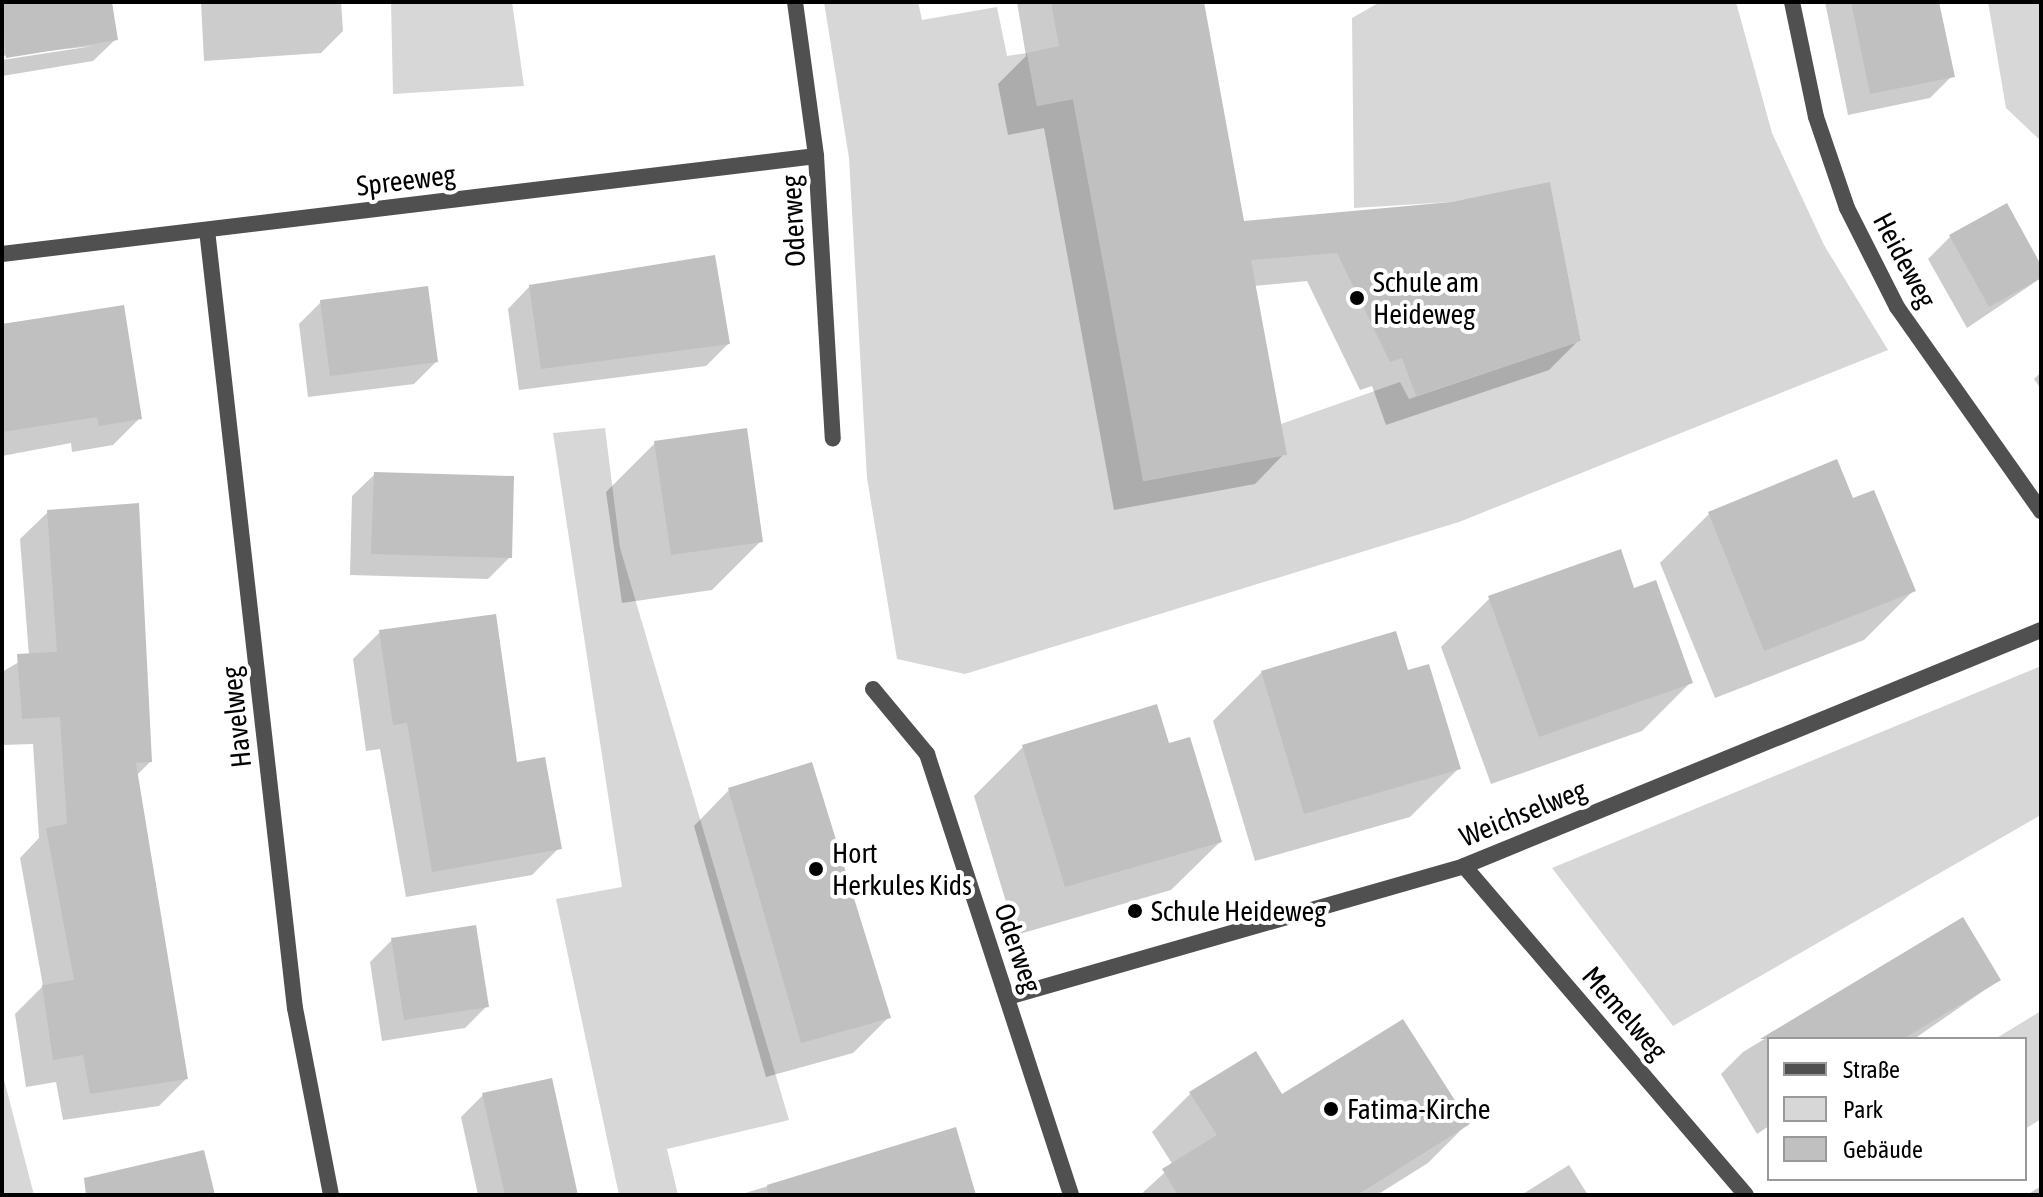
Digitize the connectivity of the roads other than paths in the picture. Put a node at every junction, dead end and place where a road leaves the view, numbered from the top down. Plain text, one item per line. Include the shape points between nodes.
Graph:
1 (795, 2) edge
2 (1792, 2) edge
3 (816, 156) junction
4 (207, 230) junction
5 (2, 254) edge
6 (833, 438) dead end
7 (2041, 511) edge
8 (2041, 630) edge
9 (873, 689) dead end
10 (1464, 866) junction
11 (1008, 997) junction
12 (331, 1195) edge
13 (1071, 1195) edge
14 (1746, 1195) edge

1 - 3 street, Oderweg
2 - 7 street, Heideweg via 1816,117 1847,208 1897,307
3 - 4 street, Spreeweg
3 - 6 street, Oderweg
4 - 5 street, Spreeweg
4 - 12 street, Havelweg via 295,1008
8 - 10 street, Weichselweg
9 - 11 street, Oderweg via 927,754
10 - 11 street, Weichselweg
10 - 14 street, Memelweg
11 - 13 street, Oderweg

